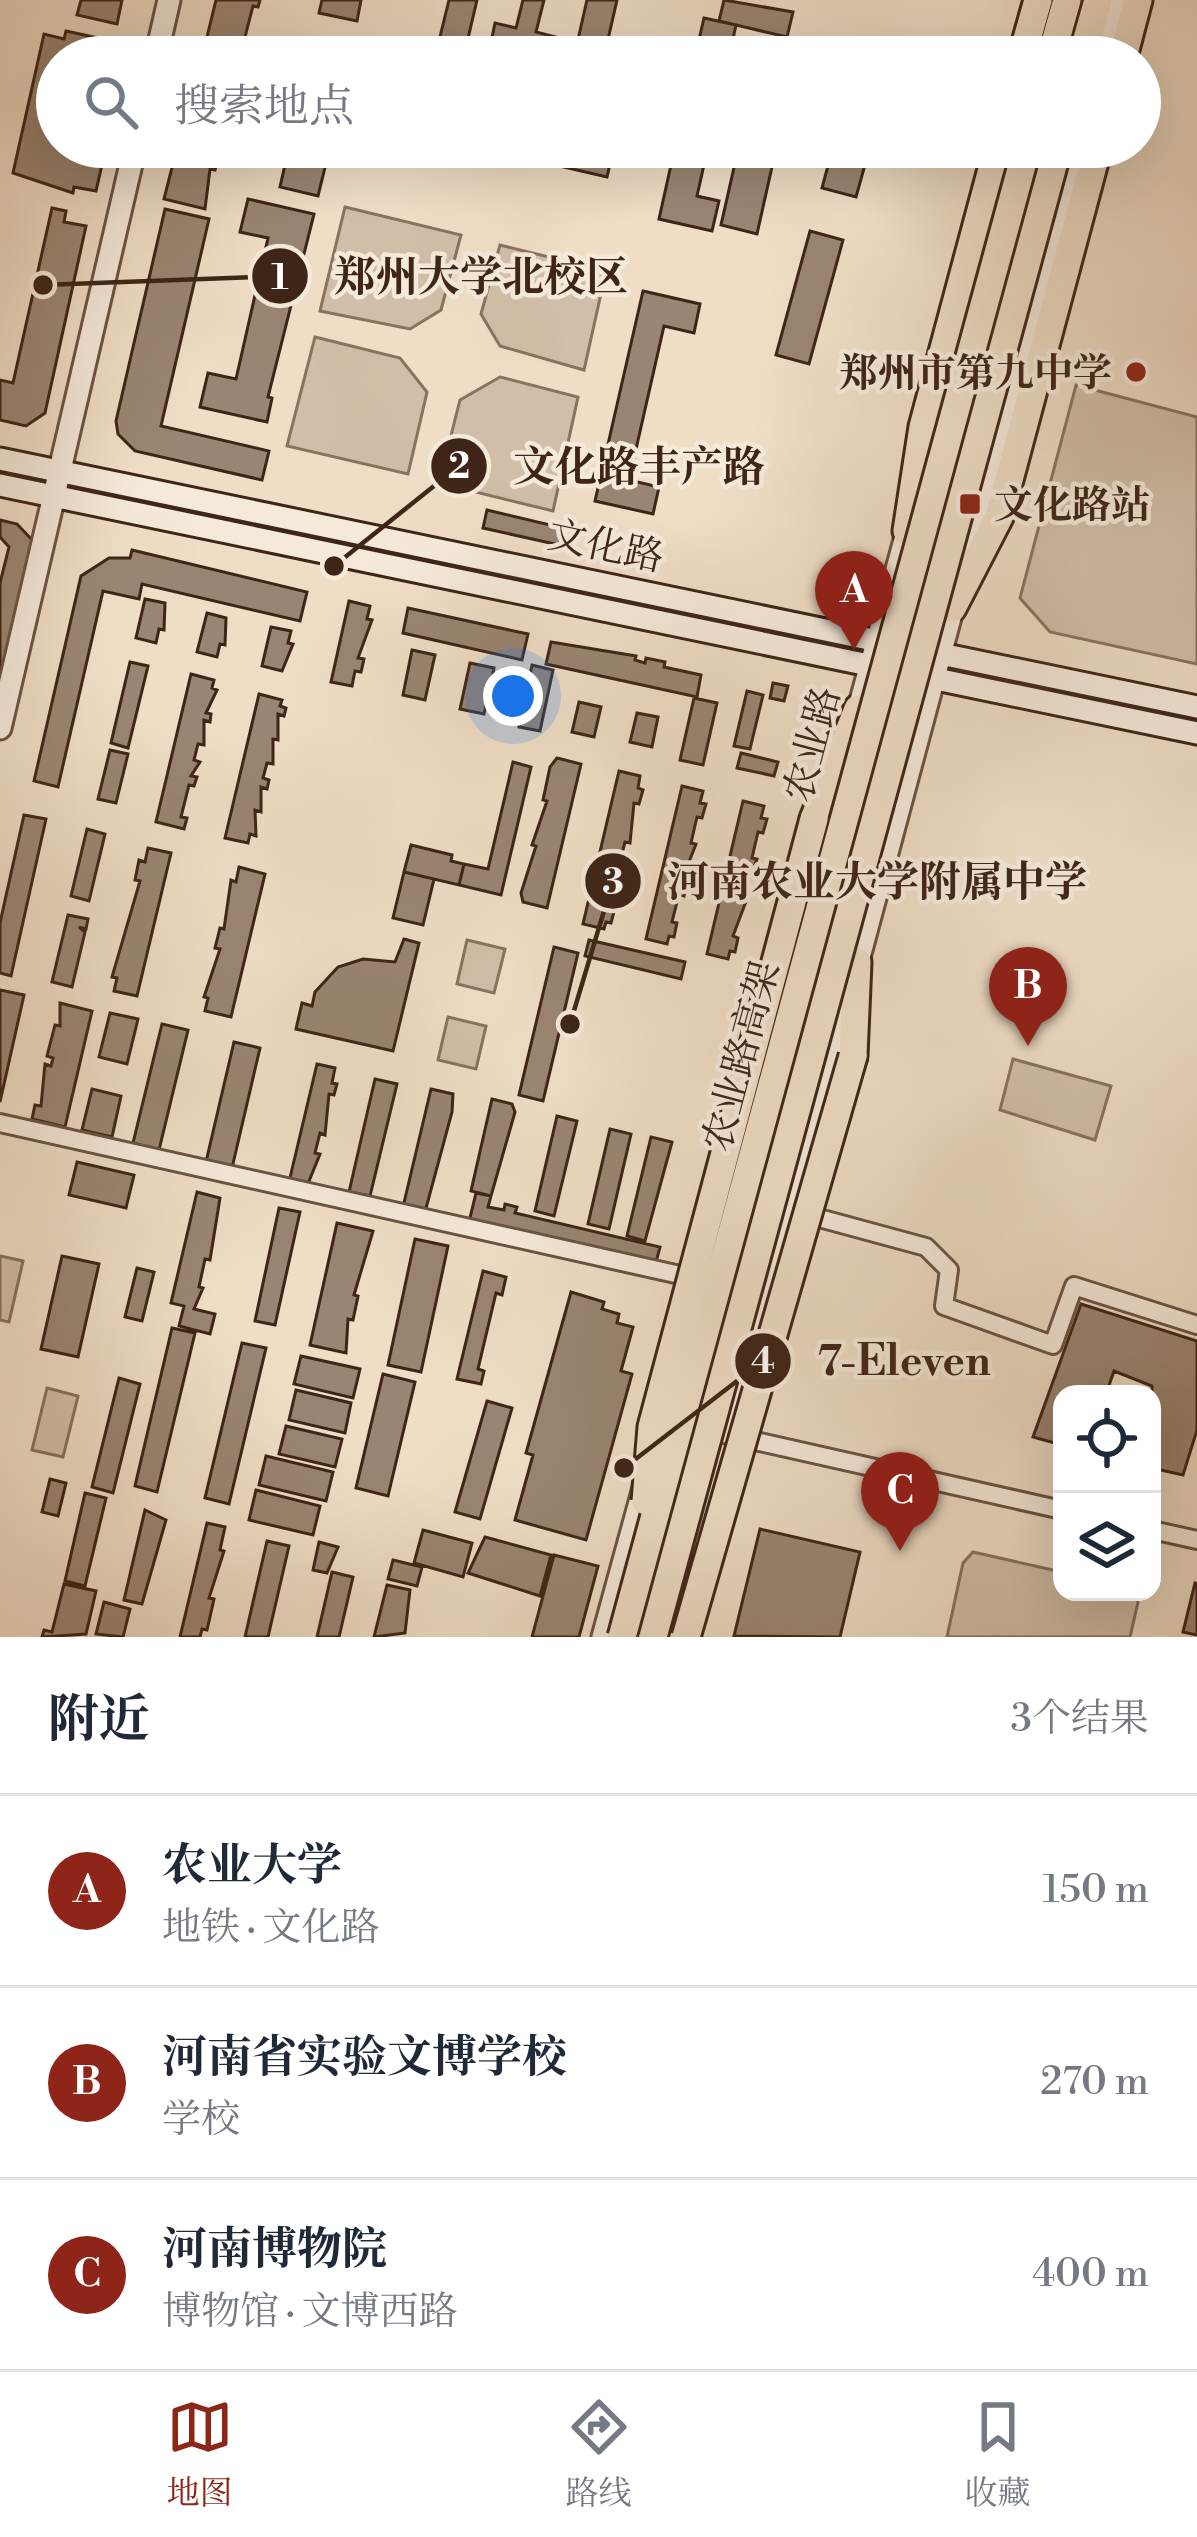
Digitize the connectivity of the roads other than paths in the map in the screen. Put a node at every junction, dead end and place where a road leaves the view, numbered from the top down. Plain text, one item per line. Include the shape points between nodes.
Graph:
1 (170, 0) edge
2 (1037, 0) edge
3 (1053, 0) edge
4 (1067, 0) edge
5 (1098, 0) edge
6 (1118, 0) edge
7 (1138, 0) edge
8 (161, 36) edge
9 (1028, 36) edge
10 (1043, 36) edge
11 (1057, 36) edge
12 (1088, 36) edge
13 (1108, 36) edge
14 (1129, 36) edge
15 (130, 168) edge
16 (992, 168) edge
17 (1007, 168) edge
18 (1021, 168) edge
19 (1052, 168) edge
20 (1070, 168) edge
21 (1093, 168) edge
22 (0, 459) edge
23 (59, 471) junction
24 (0, 485) edge
25 (53, 496) junction
26 (907, 531) junction
27 (952, 608) junction
28 (878, 639) junction
29 (940, 652) junction
30 (871, 663) junction
31 (934, 677) junction
32 (1197, 707) edge
33 (858, 709) junction
34 (0, 728) edge
35 (1197, 733) edge
36 (857, 962) junction
37 (0, 1123) edge
38 (808, 1215) junction
39 (701, 1280) junction
40 (768, 1295) junction
41 (1197, 1325) edge
42 (663, 1420) junction
43 (730, 1435) junction
44 (1053, 1508) edge
45 (1161, 1532) edge
46 (1197, 1540) edge
47 (641, 1566) junction
48 (603, 1637) edge
49 (622, 1637) edge
50 (653, 1637) edge
51 (676, 1637) edge
52 (686, 1637) edge

1 - 8 street
2 - 9 highway
3 - 10 street
4 - 11 highway
5 - 12 highway
6 - 13 street
7 - 14 highway
15 - 23 street
16 - 26 highway via 923,427
17 - 26 street, 农业路
18 - 47 highway, 农业路高架, bridge
19 - 50 highway, 农业路高架, bridge
20 - 27 street
21 - 27 highway via 999,517
22 - 23 street, 文化路
23 - 25 street
23 - 28 street, 文化路
24 - 25 street, 文化路
25 - 30 street, 文化路
25 - 34 street
26 - 28 street, 农业路
27 - 29 street
28 - 29 street, 文化路
28 - 30 street, 农业路
29 - 31 street
29 - 32 street, 文化路
30 - 31 street, 文化路
30 - 33 street, 农业路
31 - 35 street, 文化路
31 - 36 street
33 - 39 street, 农业路
33 - 47 highway, bridge via 814,819 652,1427
36 - 38 highway, bridge via 854,1056
36 - 40 street
37 - 39 street
38 - 41 street via 926,1247 949,1270 944,1306 1053,1345 1074,1286
38 - 52 highway, bridge
39 - 40 street
39 - 42 street, 农业路
40 - 43 street
42 - 43 street
42 - 48 street, 农业路
43 - 44 street
43 - 51 street
45 - 46 street
47 - 49 highway, 农业路高架, bridge

